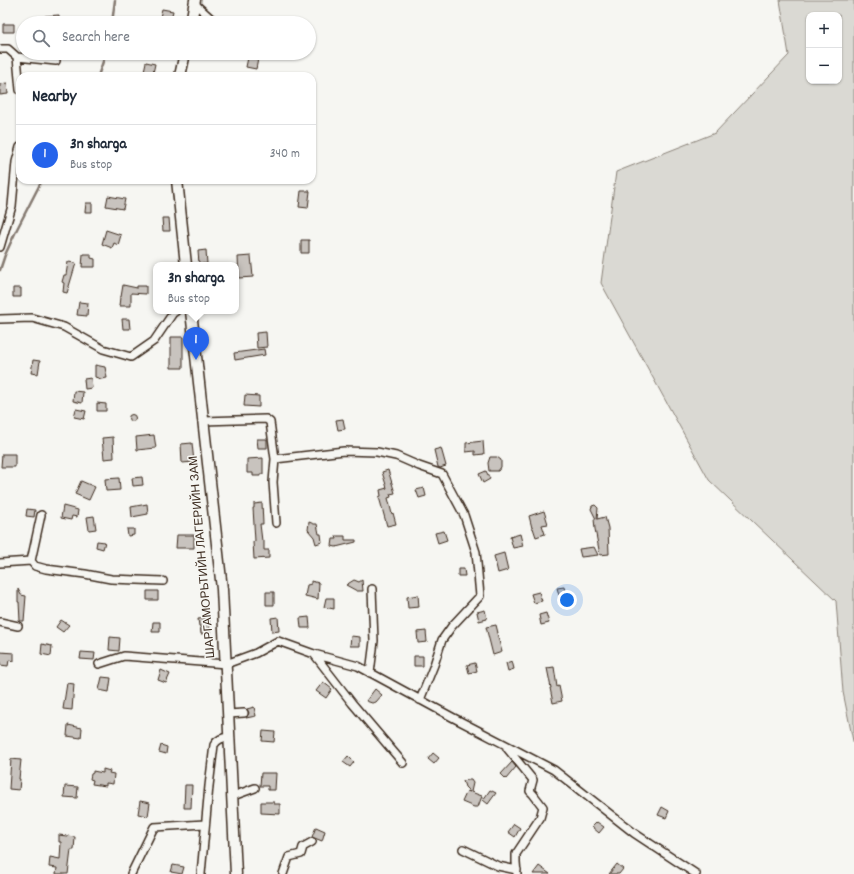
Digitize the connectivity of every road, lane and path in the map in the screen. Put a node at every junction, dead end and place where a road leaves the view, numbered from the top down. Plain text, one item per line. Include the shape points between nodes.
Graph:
1 (195, 2) edge
2 (192, 16) edge
3 (209, 16) edge
4 (0, 49) edge
5 (16, 56) edge
6 (17, 60) edge
7 (46, 60) edge
8 (183, 60) edge
9 (56, 61) dead end
10 (18, 72) edge
11 (181, 72) edge
12 (16, 162) edge
13 (177, 184) edge
14 (0, 247) edge
15 (186, 262) edge
16 (0, 313) edge
17 (171, 314) edge
18 (191, 314) edge
19 (2, 319) edge
20 (203, 421) junction
21 (274, 459) junction
22 (41, 515) dead end
23 (276, 523) dead end
24 (31, 561) junction
25 (0, 562) edge
26 (163, 581) dead end
27 (372, 589) dead end
28 (0, 622) edge
29 (18, 626) dead end
30 (314, 654) junction
31 (99, 664) dead end
32 (226, 664) junction
33 (370, 673) junction
34 (420, 700) junction
35 (244, 713) dead end
36 (228, 714) junction
37 (230, 737) junction
38 (504, 744) junction
39 (403, 763) dead end
40 (255, 788) dead end
41 (232, 796) junction
42 (205, 824) junction
43 (312, 842) dead end
44 (463, 849) dead end
45 (507, 871) edge
46 (517, 872) edge
47 (131, 874) edge
48 (201, 874) edge
49 (236, 874) edge
50 (283, 874) edge
51 (696, 874) edge

1 - 2 street
1 - 3 street
4 - 5 street via 8,49
6 - 10 street
7 - 9 street
8 - 11 street
12 - 14 street via 12,206
13 - 15 street
16 - 19 street
17 - 19 street via 154,341 131,358 103,349 64,328 32,318
18 - 20 street, ШАРГАМОРЬТИЙН ЛАГЕРИЙН ЗАМ
20 - 21 street via 266,419 270,422
20 - 32 street, ШАРГАМОРЬТИЙН ЛАГЕРИЙН ЗАМ via 222,589
21 - 23 street
21 - 34 street via 344,451 378,452 396,456 442,474 464,515 476,552 480,596 442,640
22 - 24 street
24 - 25 street
24 - 26 street via 35,566 46,569 111,579
27 - 33 street via 374,641
28 - 29 street
30 - 32 street via 278,641 256,653
30 - 33 street via 358,666
30 - 39 street
31 - 32 street via 124,656
32 - 36 street, ШАРГАМОРЬТИЙН ЛАГЕРИЙН ЗАМ
33 - 34 street
34 - 38 street
35 - 36 street
36 - 37 street, ШАРГАМОРЬТИЙН ЛАГЕРИЙН ЗАМ
37 - 41 street, ШАРГАМОРЬТИЙН ЛАГЕРИЙН ЗАМ
37 - 42 street via 220,738 214,745
38 - 46 street via 533,780 530,791 543,807 540,818 516,854
38 - 51 street via 554,770 634,833
40 - 41 street
41 - 49 street, ШАРГАМОРЬТИЙН ЛАГЕРИЙН ЗАМ
42 - 47 street via 154,827
42 - 48 street
43 - 50 street via 303,847 301,854 289,857
44 - 45 street
45 - 46 street

